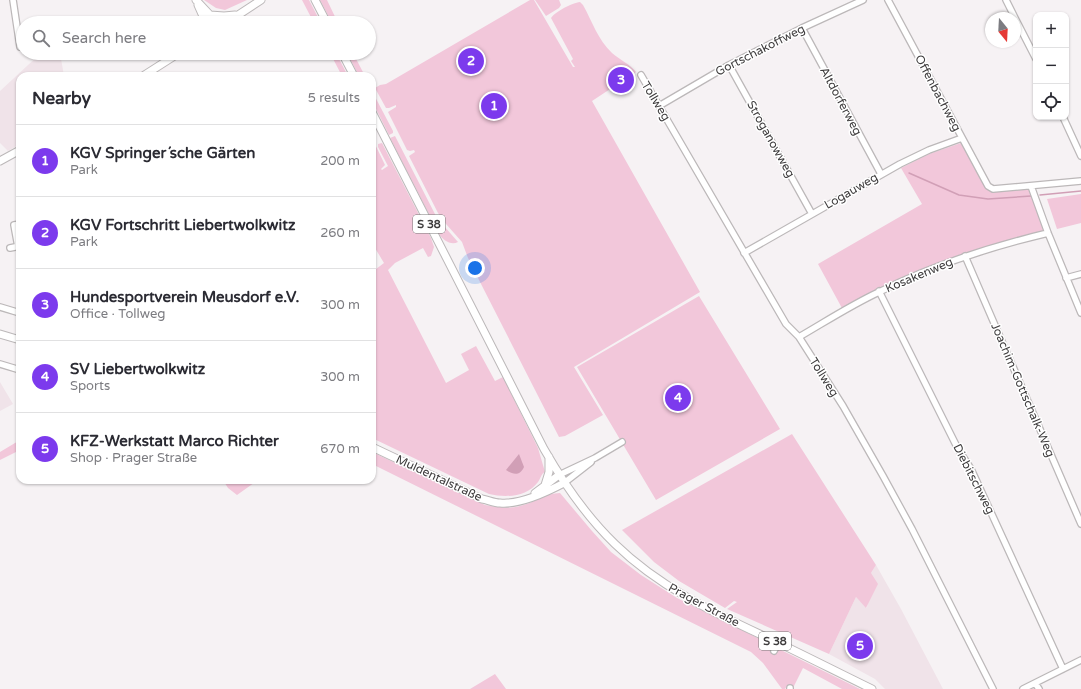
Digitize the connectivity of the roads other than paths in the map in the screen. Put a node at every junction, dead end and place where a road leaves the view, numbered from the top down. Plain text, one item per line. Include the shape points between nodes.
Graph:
1 (13, 0) edge
2 (261, 0) edge
3 (315, 0) edge
4 (863, 0) edge
5 (888, 0) edge
6 (1006, 0) edge
7 (197, 1) edge
8 (1012, 12) edge
9 (210, 15) joint
10 (237, 15) joint
11 (203, 16) edge
12 (323, 16) edge
13 (16, 20) edge
14 (802, 28) junction
15 (1021, 30) edge
16 (1033, 53) edge
17 (169, 60) edge
18 (346, 60) edge
19 (729, 65) junction
20 (149, 72) edge
21 (352, 72) edge
22 (641, 75) dead end
23 (659, 106) junction
24 (376, 120) edge
25 (1064, 120) edge
26 (962, 138) junction
27 (16, 152) edge
28 (1081, 156) edge
29 (0, 161) edge
30 (881, 174) junction
31 (1081, 181) edge
32 (1031, 186) junction
33 (812, 214) junction
34 (16, 225) edge
35 (16, 233) edge
36 (1048, 233) junction
37 (16, 247) edge
38 (10, 248) dead end
39 (744, 253) junction
40 (965, 256) junction
41 (1081, 274) edge
42 (1066, 278) junction
43 (879, 291) junction
44 (0, 306) edge
45 (16, 312) edge
46 (1081, 313) edge
47 (0, 334) edge
48 (799, 337) junction
49 (16, 339) edge
50 (0, 364) edge
51 (16, 369) edge
52 (622, 442) dead end
53 (376, 449) edge
54 (549, 457) junction
55 (595, 458) junction
56 (559, 475) junction
57 (564, 483) junction
58 (546, 485) junction
59 (530, 497) junction
60 (1081, 524) edge
61 (778, 643) junction
62 (774, 651) dead end
63 (1081, 660) edge
64 (1063, 669) junction
65 (1035, 683) junction
66 (872, 689) edge
67 (993, 689) edge
68 (1023, 689) edge
69 (1039, 689) edge

1 - 13 street
2 - 10 main road
3 - 12 main road
4 - 14 street, Gortschakoffweg
5 - 26 street, Offenbachweg
6 - 8 street
7 - 9 main road
7 - 11 main road
9 - 10 main road
14 - 19 street, Gortschakoffweg
14 - 30 street, Altdorferweg
15 - 16 street
17 - 20 main road
18 - 21 main road
19 - 23 street, Gortschakoffweg
19 - 33 street, Stroganowweg
22 - 23 street, Tollweg
23 - 39 street, Tollweg
24 - 54 main road, S 38
25 - 28 street
26 - 30 street, Logauweg via 929,150
26 - 32 street, Offenbachweg via 988,186 993,189
27 - 29 main road
30 - 33 street, Logauweg
31 - 32 street
32 - 36 street
33 - 39 street, Logauweg
34 - 35 street
36 - 40 street, Kosakenweg
36 - 42 street
37 - 38 street
39 - 48 street, Tollweg via 786,324
40 - 43 street, Kosakenweg
40 - 60 street, Joachim-Gottschalk-Weg
41 - 42 street
42 - 46 street
43 - 48 street, Kosakenweg
43 - 64 street, Diebitschweg via 958,449 971,469
44 - 45 street
47 - 49 main road
48 - 67 street, Tollweg via 883,476
50 - 51 street
52 - 55 street, Muldentalstraße
53 - 59 main road, Muldentalstraße via 482,499 509,503
54 - 56 main road, S 38
54 - 58 main road
55 - 56 street, Muldentalstraße
55 - 57 street, Muldentalstraße
56 - 57 main road, S 38
56 - 58 main road, Muldentalstraße
57 - 59 main road, Muldentalstraße
57 - 61 main road, Prager Straße / S 38 via 600,528 642,567 678,593
58 - 59 main road, Muldentalstraße
61 - 62 street
61 - 66 main road, Prager Straße / S 38
63 - 64 street
64 - 65 street
65 - 68 street
65 - 69 street

